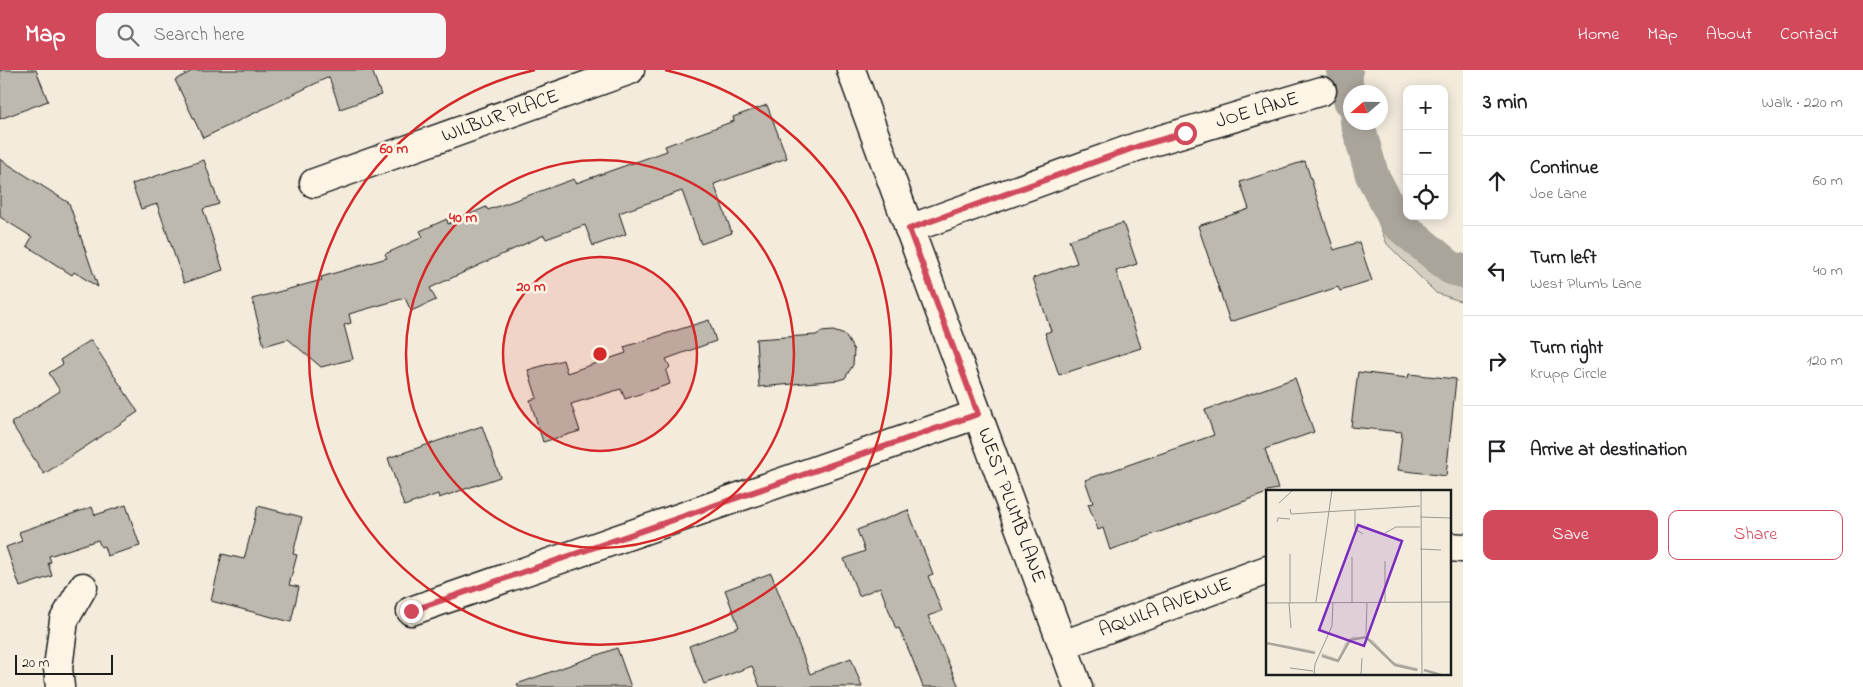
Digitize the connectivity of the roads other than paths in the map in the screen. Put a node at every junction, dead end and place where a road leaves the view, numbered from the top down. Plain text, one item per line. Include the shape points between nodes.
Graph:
1 (630, 70) edge
2 (852, 70) edge
3 (1322, 91) dead end
4 (314, 183) dead end
5 (909, 229) junction
6 (978, 414) junction
7 (1450, 547) edge
8 (1463, 548) edge
9 (1266, 570) edge
10 (83, 587) dead end
11 (411, 611) dead end
12 (1063, 645) junction
13 (60, 687) edge
14 (1078, 687) edge

1 - 4 street, WILBUR PLACE
2 - 5 street, WEST PLUMB LANE
3 - 5 street, JOE LANE via 1139,146
5 - 6 street, WEST PLUMB LANE
6 - 11 street
6 - 12 street, WEST PLUMB LANE
7 - 8 street
9 - 12 street, AQUILA AVENUE
10 - 13 street via 64,620 58,668
12 - 14 street, WEST PLUMB LANE

